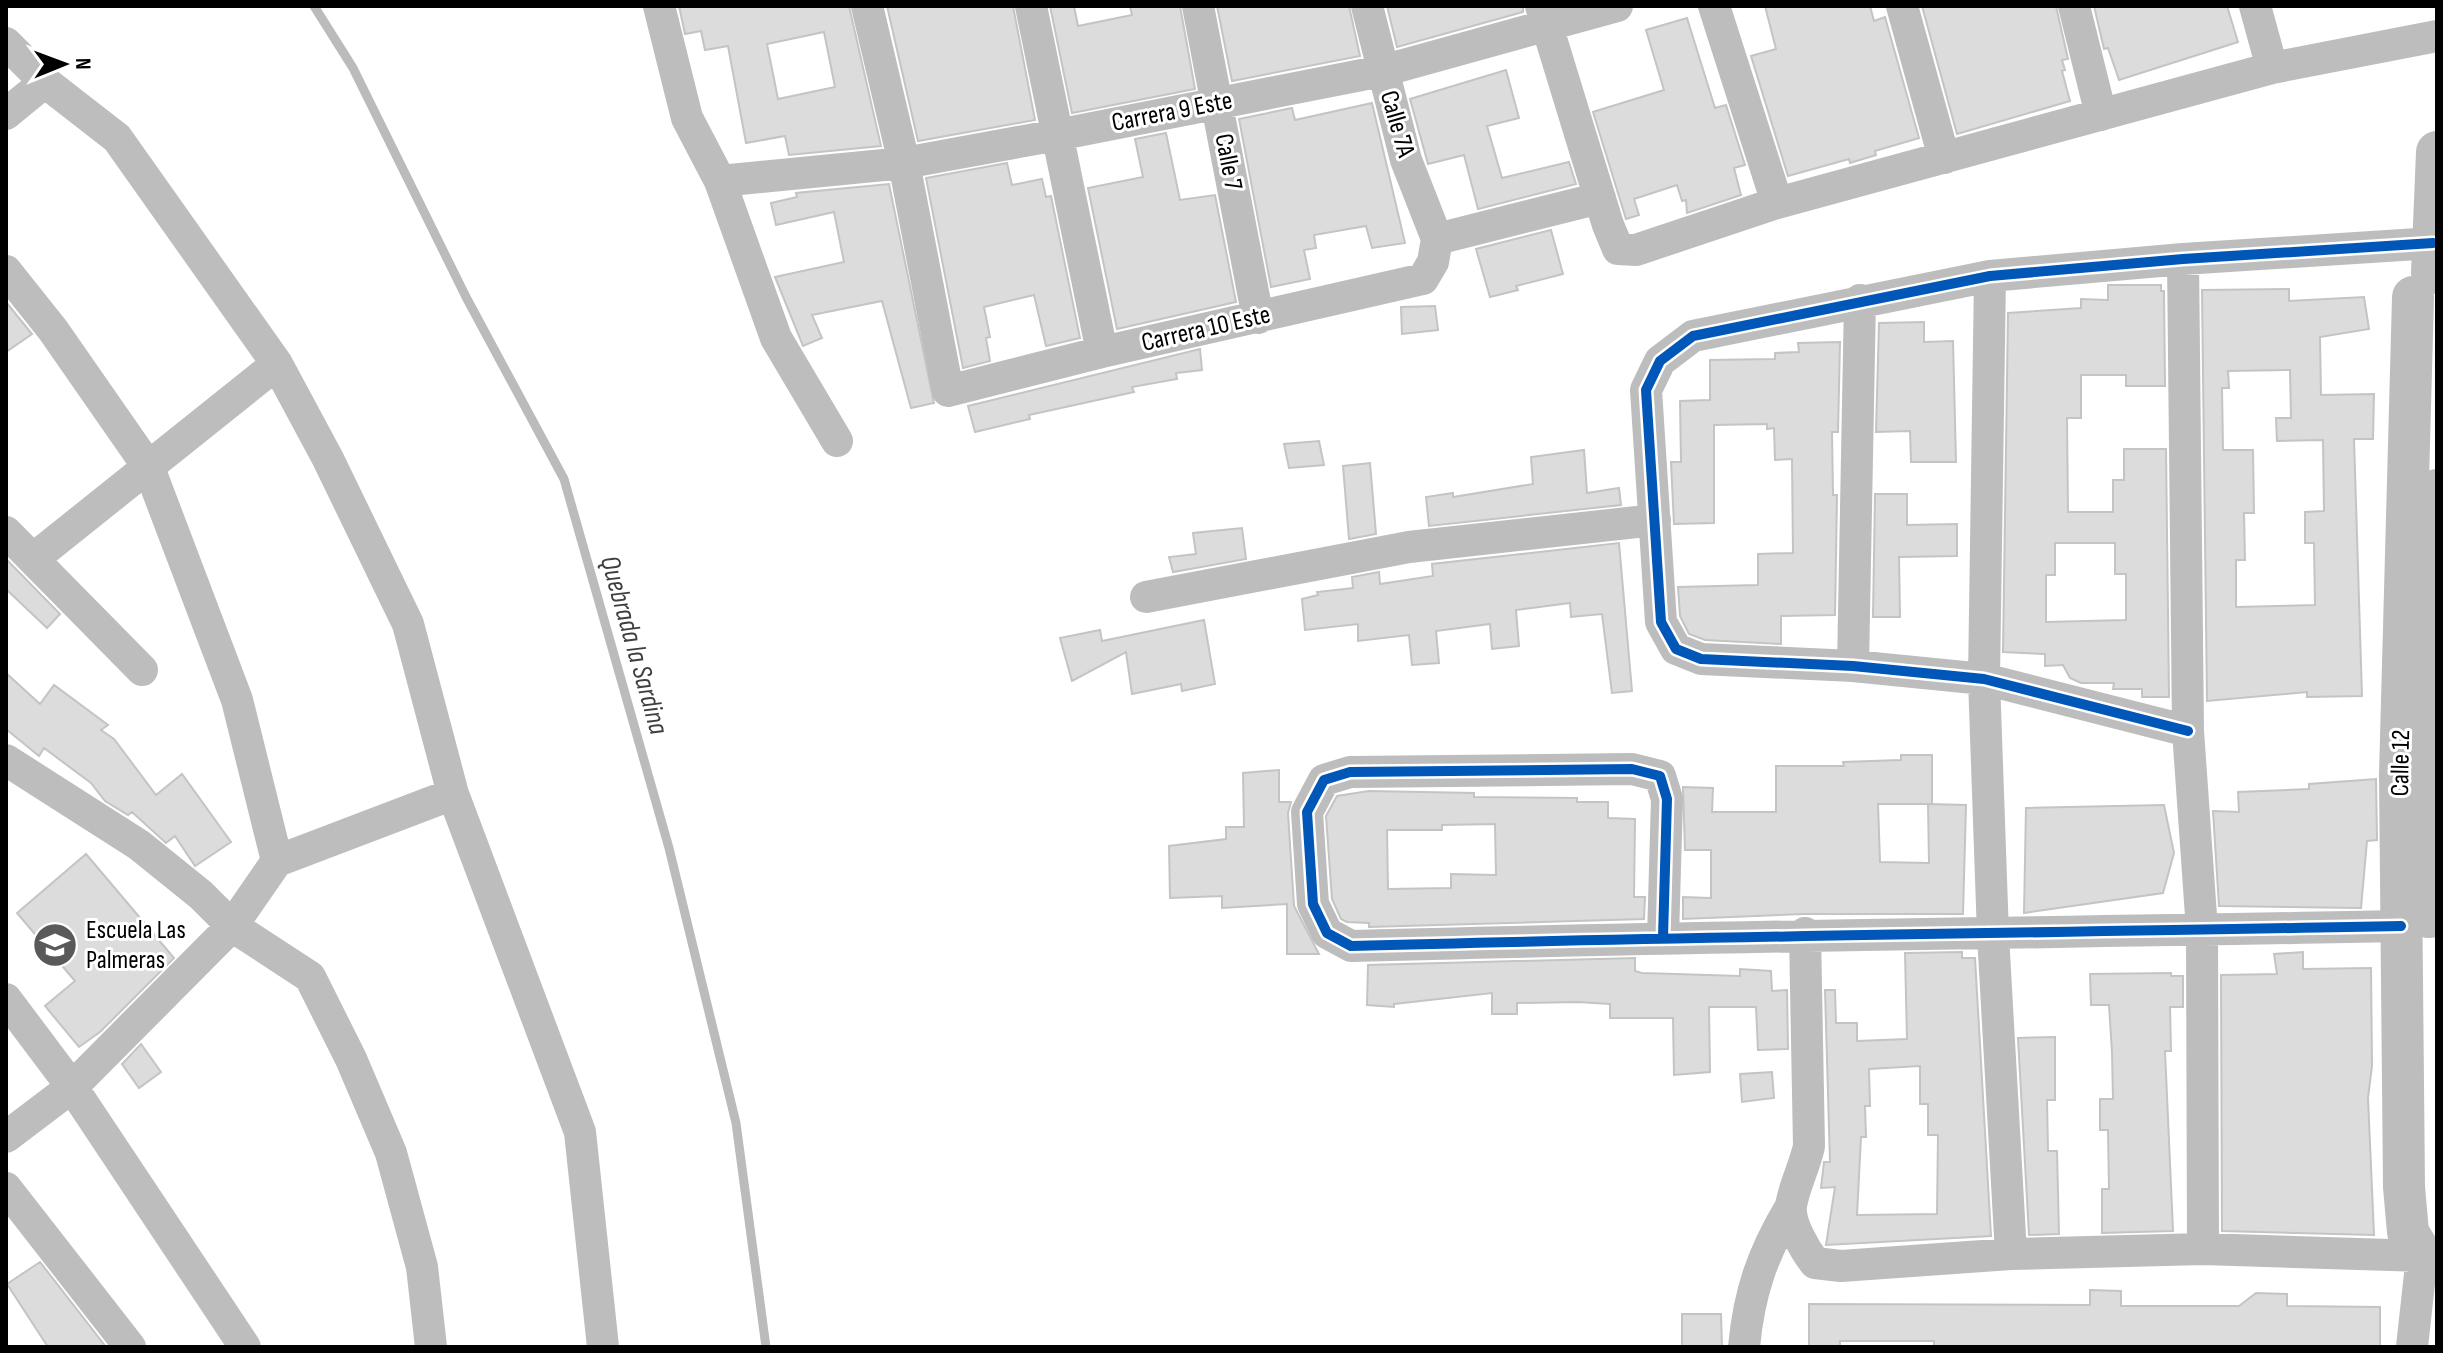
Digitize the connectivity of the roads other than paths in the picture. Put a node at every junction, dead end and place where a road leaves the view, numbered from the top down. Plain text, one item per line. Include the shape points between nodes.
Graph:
1 (659, 6) edge
2 (867, 6) edge
3 (1031, 6) edge
4 (1198, 6) edge
5 (1367, 6) edge
6 (1617, 6) edge
7 (1714, 6) edge
8 (1902, 6) edge
9 (2074, 6) edge
10 (2255, 6) edge
11 (1544, 16) edge
12 (2437, 36) edge
13 (6, 43) edge
14 (2272, 68) junction
15 (1382, 71) junction
16 (45, 82) junction
17 (1217, 103) junction
18 (6, 114) edge
19 (2101, 115) junction
20 (1057, 135) junction
21 (2437, 152) edge
22 (1944, 158) junction
23 (904, 163) junction
24 (720, 181) junction
25 (1600, 198) junction
26 (1777, 203) junction
27 (1437, 239) junction
28 (2183, 259) junction
29 (6, 271) edge
30 (1990, 276) junction
31 (2430, 280) edge
32 (1860, 300) junction
33 (1258, 318) junction
34 (1102, 352) junction
35 (277, 364) junction
36 (837, 441) dead end
37 (149, 468) junction
38 (2437, 490) edge
39 (1655, 520) junction
40 (6, 532) edge
41 (33, 559) junction
42 (1146, 597) dead end
43 (2436, 597) edge
44 (1853, 666) junction
45 (142, 670) dead end
46 (1984, 679) junction
47 (2188, 731) junction
48 (6, 760) edge
49 (453, 794) junction
50 (277, 861) junction
51 (2422, 923) edge
52 (232, 926) junction
53 (2202, 930) junction
54 (1805, 933) junction
55 (1993, 935) junction
56 (1663, 937) junction
57 (6, 999) edge
58 (72, 1087) junction
59 (6, 1137) edge
60 (6, 1188) edge
61 (1790, 1208) junction
62 (2432, 1246) edge
63 (2203, 1249) junction
64 (2011, 1254) junction
65 (130, 1347) edge
66 (245, 1347) edge
67 (431, 1347) edge
68 (603, 1347) edge
69 (1744, 1347) edge
70 (2412, 1347) edge

1 - 24 street via 687,118
2 - 23 street
3 - 20 street
4 - 17 street, Calle 7
5 - 15 street, Calle 7A
6 - 11 street, Carrera 9 Este
7 - 26 street
8 - 22 street
9 - 19 street
10 - 14 street
11 - 15 street, Carrera 9 Este
11 - 25 street
12 - 14 street
13 - 16 street
14 - 19 street
15 - 17 street, Carrera 9 Este
15 - 27 street, Calle 7A via 1406,160
16 - 18 street
16 - 35 street via 117,138
17 - 20 street, Carrera 9 Este
17 - 33 street, Calle 7
19 - 22 street
20 - 23 street, Carrera 9 Este
20 - 34 street
21 - 31 main road, Calle 12
22 - 26 street
23 - 24 street, Carrera 9 Este
23 - 34 street, Carrera 10 Este via 948,391
24 - 36 street via 776,338
25 - 26 street via 1618,249 1636,250
25 - 27 street
27 - 33 street, Carrera 10 Este via 1423,279
28 - 30 street
28 - 31 street
28 - 47 street
29 - 37 street
30 - 32 street
30 - 46 street
31 - 51 main road, Calle 12 via 2400,775
32 - 39 street via 1693,336 1660,361 1646,390
32 - 44 street
33 - 34 street, Carrera 10 Este
35 - 37 street
35 - 49 street via 408,624
37 - 41 street
37 - 50 street via 237,700
38 - 43 main road, Calle 12
39 - 42 street via 1409,547
39 - 44 street via 1661,622 1676,649 1701,659
40 - 41 street
41 - 45 street
43 - 51 main road, Calle 12
44 - 46 street
46 - 47 street
46 - 55 street
47 - 53 street
48 - 52 street via 139,845
49 - 50 street
49 - 68 street via 580,1132
50 - 52 street
51 - 53 street
51 - 62 main road, Calle 12 via 2404,1187 2408,1232
52 - 58 street
52 - 67 street via 310,977 351,1059 395,1167 422,1267
53 - 55 street
53 - 63 street
54 - 55 street
54 - 56 street
54 - 61 street via 1809,1146
55 - 64 street
56 - 56 street via 1351,946 1327,933 1313,904 1307,812 1324,780 1350,772 1632,769 1660,776 1667,799
57 - 58 street
58 - 59 street
58 - 66 street
60 - 65 street
61 - 64 street via 1804,1249 1815,1263 1841,1266
61 - 69 street via 1765,1251 1747,1311
62 - 63 street
62 - 70 street, Calle 12
63 - 64 street

